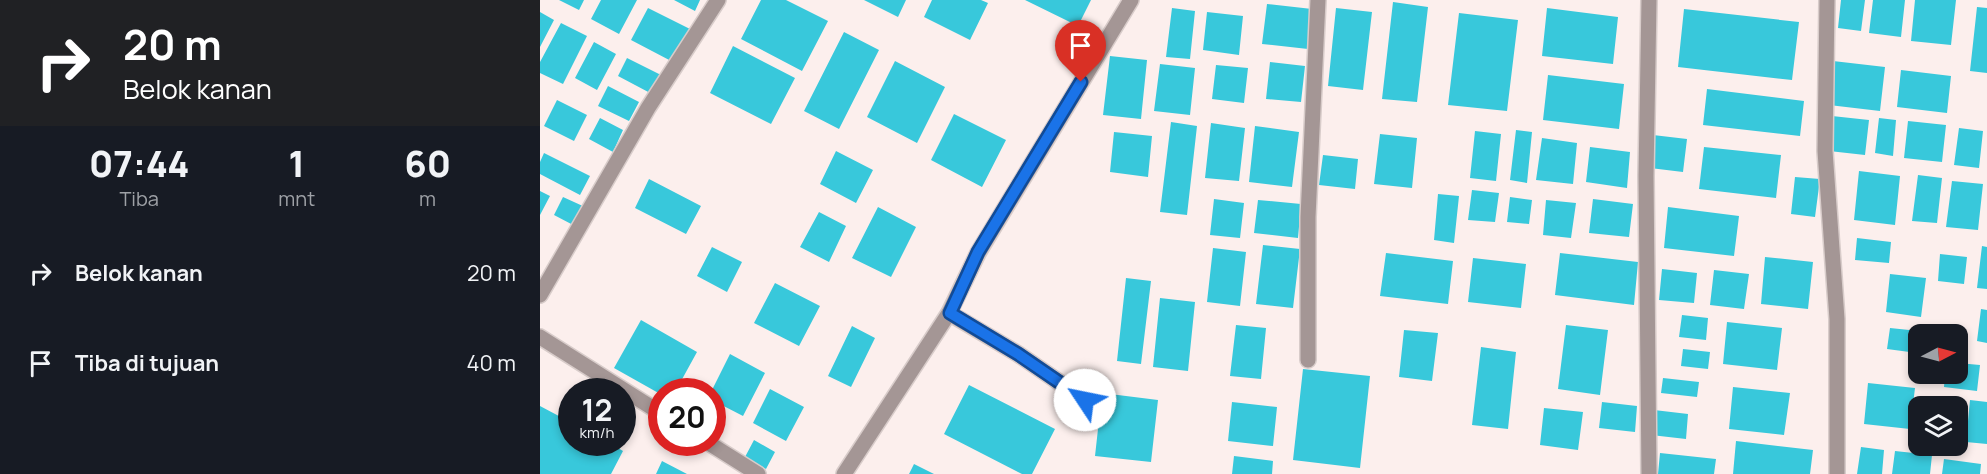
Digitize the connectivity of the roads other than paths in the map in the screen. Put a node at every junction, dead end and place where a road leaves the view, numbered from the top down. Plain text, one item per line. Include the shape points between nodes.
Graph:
1 (718, 0) edge
2 (1131, 0) edge
3 (1318, 0) edge
4 (1649, 0) edge
5 (1827, 0) edge
6 (540, 295) edge
7 (950, 313) junction
8 (540, 338) edge
9 (1308, 360) dead end
10 (1085, 400) dead end
11 (648, 405) edge
12 (726, 454) edge
13 (758, 474) edge
14 (844, 474) edge
15 (1649, 474) edge
16 (1837, 474) edge

1 - 6 street via 648,108
2 - 7 street via 978,252
3 - 9 street via 1308,217
4 - 15 street
5 - 16 street via 1825,150 1837,319
7 - 10 street
7 - 14 street
8 - 11 street
12 - 13 street

